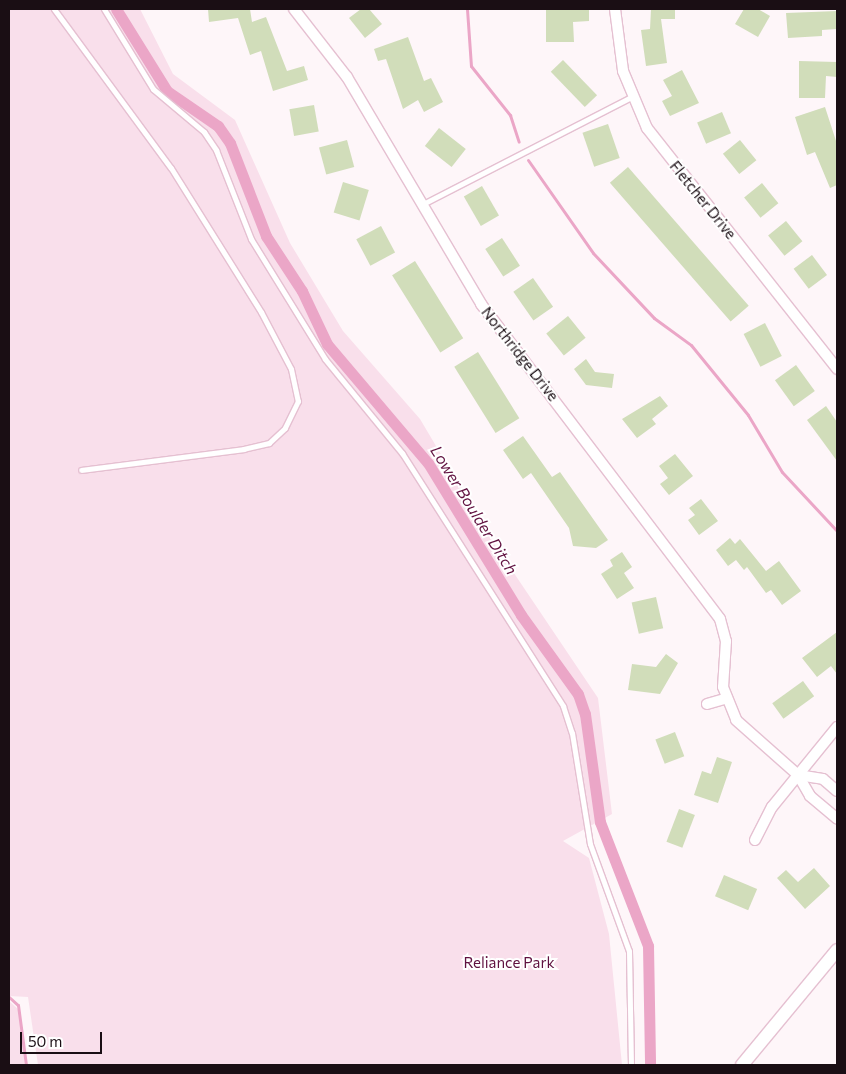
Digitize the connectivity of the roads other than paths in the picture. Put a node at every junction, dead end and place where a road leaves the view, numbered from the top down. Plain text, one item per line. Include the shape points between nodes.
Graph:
1 (54, 9) edge
2 (104, 9) edge
3 (294, 9) edge
4 (615, 9) edge
5 (631, 97) junction
6 (422, 205) junction
7 (837, 368) edge
8 (81, 470) dead end
9 (725, 699) junction
10 (707, 704) dead end
11 (837, 727) edge
12 (798, 775) junction
13 (837, 790) edge
14 (837, 819) edge
15 (755, 840) dead end
16 (837, 950) edge
17 (631, 1065) edge
18 (742, 1065) edge

1 - 8 lane via 171,168 261,312 291,369 298,402 285,428 269,443
2 - 17 lane via 153,89 204,132 216,150 251,239 325,359 402,453 564,706 572,733 590,844 629,951 632,979
3 - 6 street, Northridge Drive via 347,77
4 - 5 street, Fletcher Drive via 618,45
5 - 6 lane
5 - 7 street, Fletcher Drive via 658,144
6 - 9 street, Northridge Drive via 480,304 720,618 726,641 722,678
9 - 10 street
9 - 12 street, Northridge Drive via 739,724
11 - 12 street
12 - 13 street via 823,779
12 - 14 street, Northridge Drive via 810,796
12 - 15 street via 772,807
16 - 18 street

